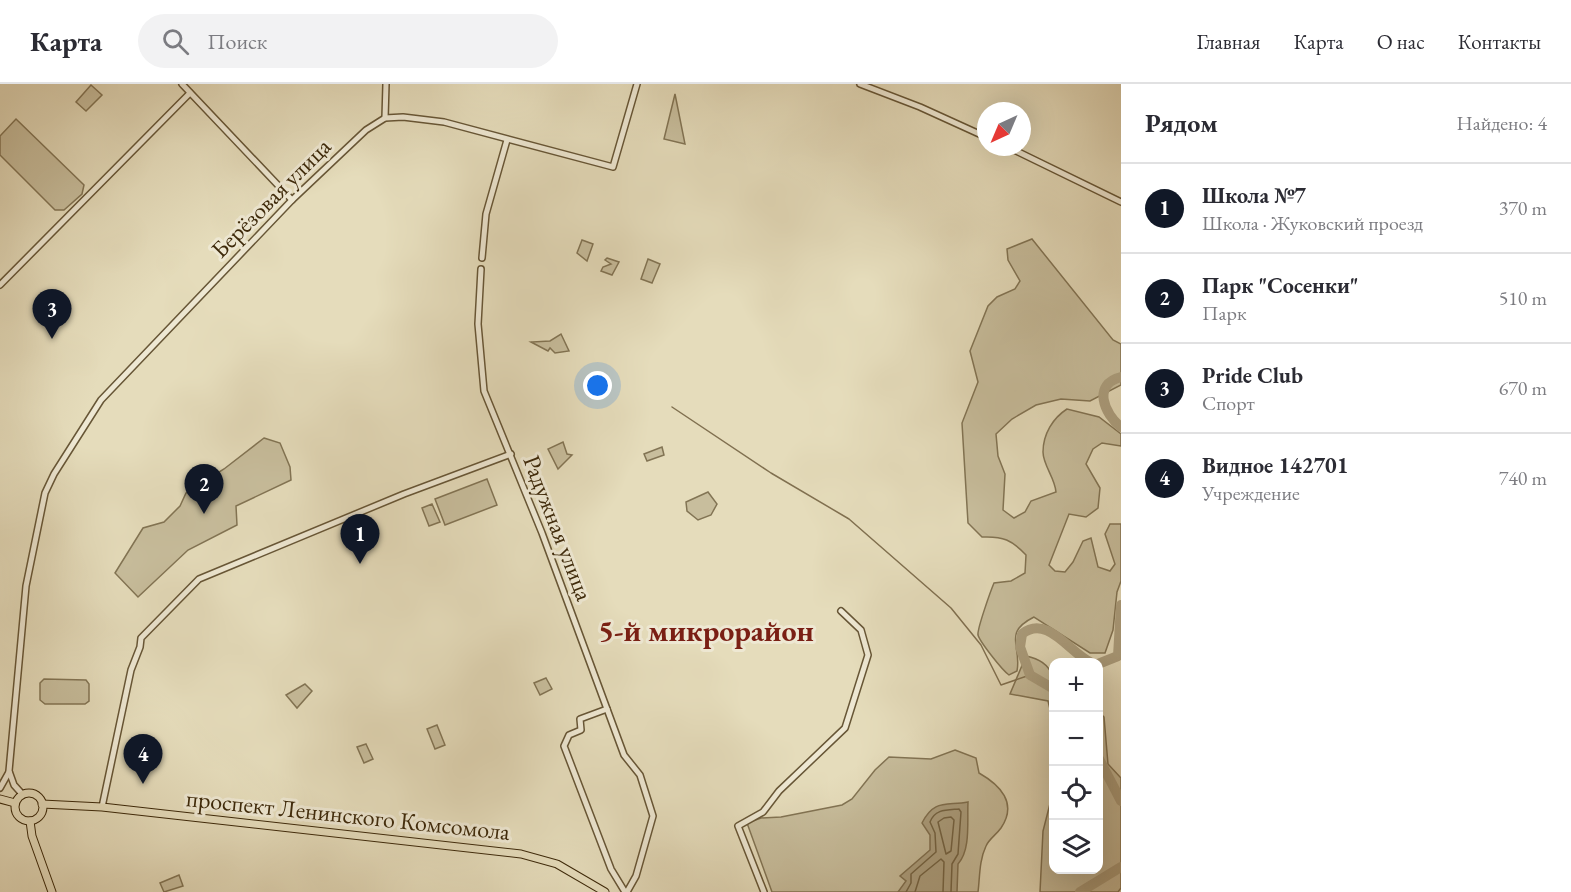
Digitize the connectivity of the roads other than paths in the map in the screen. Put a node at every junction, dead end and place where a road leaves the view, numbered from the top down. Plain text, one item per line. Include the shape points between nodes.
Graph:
1 (182, 84) edge
2 (386, 84) edge
3 (637, 84) edge
4 (860, 84) edge
5 (190, 93) junction
6 (385, 118) junction
7 (977, 133) edge
8 (507, 140) junction
9 (1026, 156) edge
10 (292, 200) junction
11 (1121, 202) edge
12 (482, 258) dead end
13 (480, 269) dead end
14 (1, 284) edge
15 (511, 454) junction
16 (840, 611) dead end
17 (607, 709) junction
18 (9, 771) junction
19 (0, 788) edge
20 (23, 795) junction
21 (0, 799) edge
22 (15, 803) junction
23 (42, 804) junction
24 (102, 807) junction
25 (30, 821) junction
26 (52, 892) edge
27 (605, 892) edge
28 (626, 892) edge
29 (764, 892) edge

1 - 5 street
2 - 6 street
3 - 8 street via 613,167
4 - 7 street
5 - 10 street
5 - 14 street
6 - 8 street via 429,119
6 - 10 street, Берёзовая улица via 366,130
8 - 12 street via 486,214
9 - 11 street
10 - 18 street, Берёзовая улица via 101,400 45,493 26,586
13 - 15 street, Радужная улица via 478,324 484,391
15 - 17 street, Радужная улица
15 - 24 street via 383,502 199,579 141,638
16 - 29 street via 861,630 868,655 845,728 779,791 763,812 738,826
17 - 28 street, Радужная улица via 624,755 640,775 654,816 636,876
17 - 28 street via 580,719 581,730 569,735 564,746 611,869
18 - 19 street
18 - 20 street
20 - 22 main road
20 - 23 main road via 33,794
21 - 22 main road
22 - 25 main road via 18,816
23 - 24 main road, проспект Ленинского Комсомола
23 - 25 main road via 40,816
24 - 27 main road, проспект Ленинского Комсомола via 521,854 557,864
25 - 26 main road

